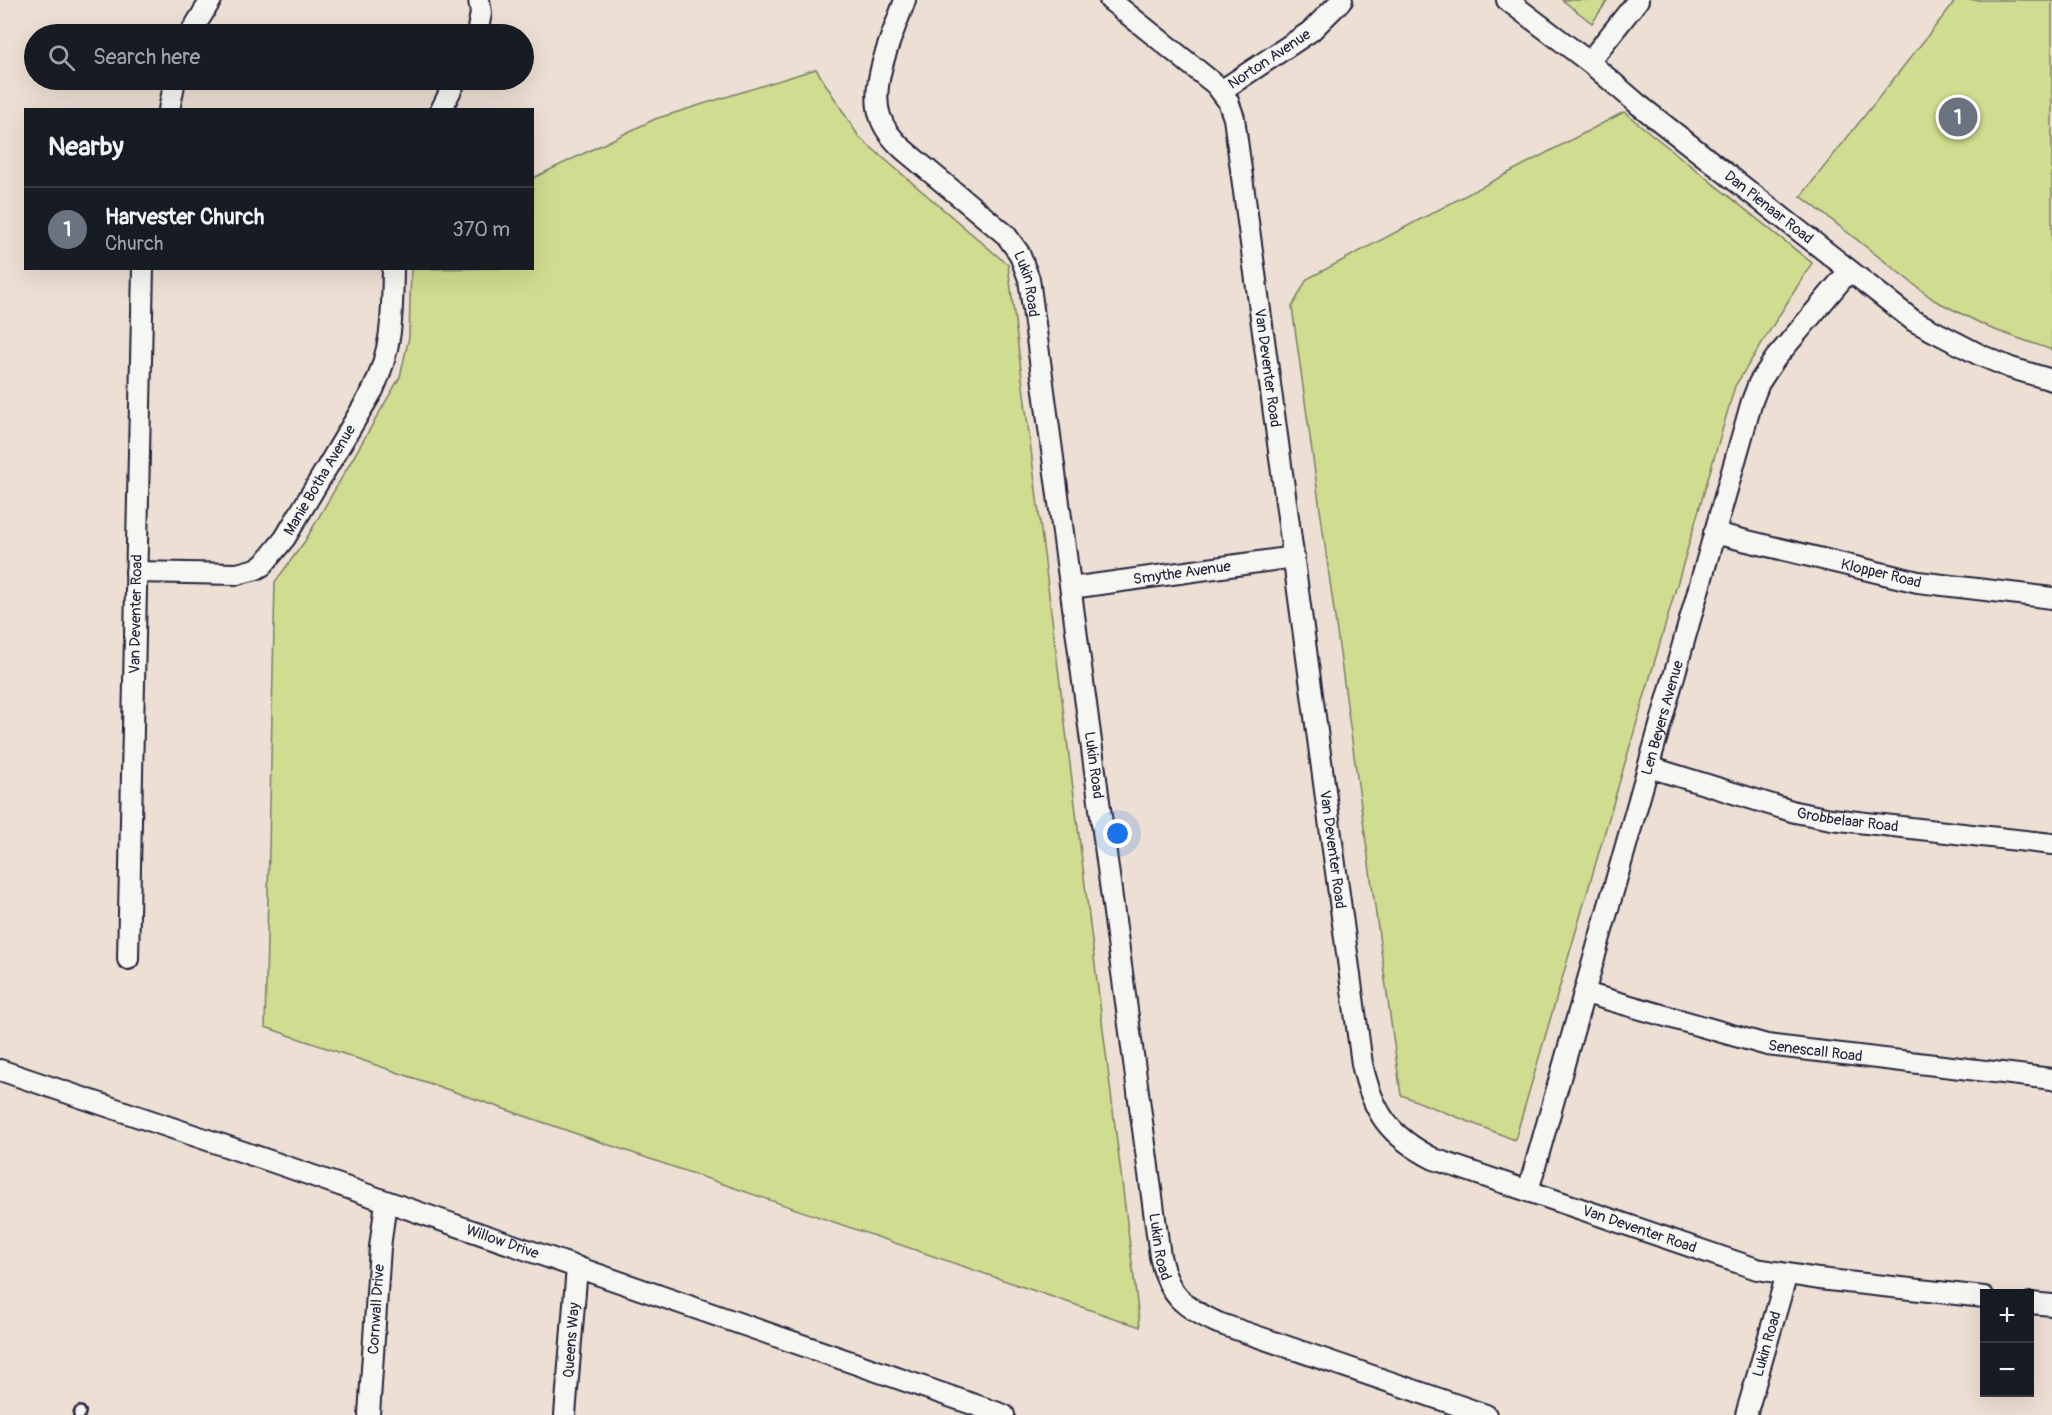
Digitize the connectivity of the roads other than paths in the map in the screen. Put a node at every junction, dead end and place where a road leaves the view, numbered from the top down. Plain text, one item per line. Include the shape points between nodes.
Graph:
1 (211, 0) edge
2 (479, 0) edge
3 (905, 0) edge
4 (1110, 0) edge
5 (1342, 0) edge
6 (1507, 0) edge
7 (1638, 0) edge
8 (196, 24) edge
9 (479, 24) edge
10 (1589, 62) junction
11 (173, 90) edge
12 (451, 90) edge
13 (1221, 92) junction
14 (169, 108) edge
15 (442, 108) edge
16 (143, 270) edge
17 (393, 270) edge
18 (1849, 271) junction
19 (2052, 380) edge
20 (1714, 533) junction
21 (1294, 557) junction
22 (136, 572) junction
23 (1071, 588) junction
24 (2052, 598) edge
25 (1648, 767) junction
26 (2052, 844) edge
27 (128, 959) dead end
28 (1585, 993) junction
29 (0, 1070) edge
30 (2052, 1079) edge
31 (1528, 1191) junction
32 (386, 1202) junction
33 (577, 1267) junction
34 (1787, 1274) junction
35 (1980, 1297) edge
36 (2034, 1303) edge
37 (2052, 1305) edge
38 (369, 1415) edge
39 (566, 1415) edge
40 (1004, 1415) edge
41 (1486, 1415) edge
42 (1746, 1415) edge

1 - 8 street
2 - 9 street
3 - 23 street, Lukin Road via 878,84 880,118 904,150 1014,243 1023,261 1029,279
4 - 13 street, Van Deventer Road via 1208,77
5 - 13 street, Norton Avenue via 1311,31
6 - 10 street, Dan Pienaar Road
7 - 10 street
10 - 18 street, Dan Pienaar Road
11 - 14 street
12 - 15 street
13 - 21 street, Van Deventer Road via 1236,129
16 - 22 street, Van Deventer Road
17 - 22 street, Manie Botha Avenue via 392,327 381,372 273,555 256,569 237,574
18 - 19 street, Dan Pienaar Road via 1894,307 1937,334 1980,356
18 - 20 street, Len Beyers Avenue via 1775,359 1756,389
20 - 24 street, Klopper Road via 1918,582
20 - 25 street, Len Beyers Avenue
21 - 23 street, Smythe Avenue
21 - 31 street, Van Deventer Road via 1362,1064 1372,1101 1397,1135 1414,1148 1434,1159
22 - 27 street, Van Deventer Road
23 - 41 street, Lukin Road via 1160,1256 1168,1284 1187,1308 1218,1323
25 - 26 street, Grobbelaar Road via 1795,812 1831,819
25 - 28 street, Len Beyers Avenue
28 - 30 street, Senescall Road via 1767,1045
28 - 31 street, Len Beyers Avenue
29 - 32 street, Willow Drive
31 - 34 street, Van Deventer Road via 1737,1263
32 - 33 street, Willow Drive
32 - 38 street, Cornwall Drive
33 - 39 street, Queens Way
33 - 40 street, Willow Drive
34 - 35 street, Van Deventer Road
34 - 42 street, Lukin Road
36 - 37 street

